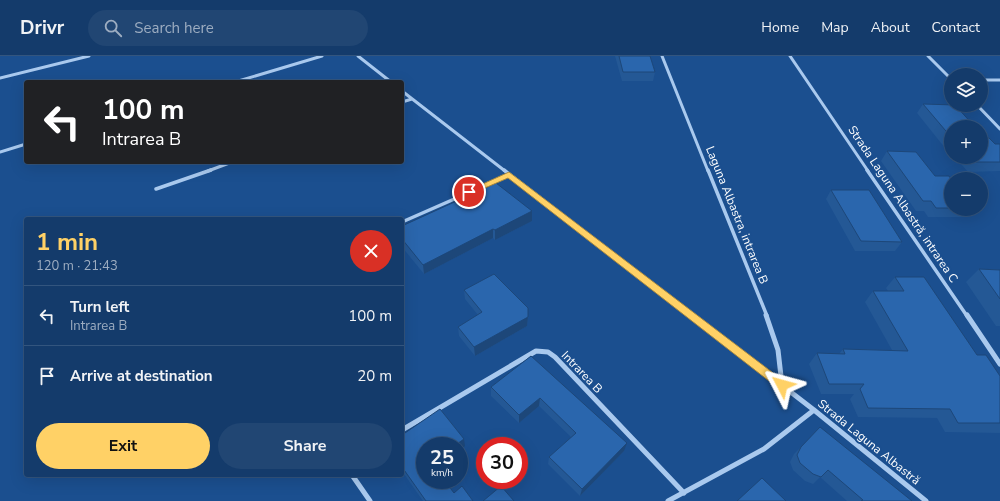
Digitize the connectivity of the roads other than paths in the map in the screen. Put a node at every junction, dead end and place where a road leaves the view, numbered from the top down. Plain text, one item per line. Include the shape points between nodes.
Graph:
1 (89, 56) edge
2 (322, 56) edge
3 (358, 56) edge
4 (662, 56) edge
5 (790, 56) edge
6 (928, 56) edge
7 (944, 72) edge
8 (0, 78) edge
9 (242, 80) edge
10 (388, 80) edge
11 (988, 80) edge
12 (1000, 80) edge
13 (404, 92) edge
14 (412, 98) junction
15 (404, 101) edge
16 (984, 112) edge
17 (1000, 129) edge
18 (24, 145) edge
19 (0, 152) edge
20 (226, 164) edge
21 (509, 174) junction
22 (156, 189) dead end
23 (404, 221) edge
24 (1000, 364) edge
25 (782, 385) junction
26 (814, 410) junction
27 (404, 429) edge
28 (353, 477) edge
29 (684, 492) junction
30 (370, 501) edge
31 (668, 501) edge
32 (926, 501) edge

1 - 8 street
2 - 9 street
3 - 10 street
4 - 25 street, Laguna Albastra, intrarea B via 772,329 778,350
5 - 24 street, Strada Laguna Albastră, intrarea C
6 - 7 street
11 - 12 street
13 - 14 street, Strada Laguna Albastră
14 - 15 street
14 - 21 street, Strada Laguna Albastră
16 - 17 street
18 - 19 street
20 - 22 street
21 - 23 street
21 - 25 street, Strada Laguna Albastră
25 - 26 street, Strada Laguna Albastră
26 - 29 street via 764,449
26 - 32 street, Strada Laguna Albastră
27 - 29 street, Intrarea B via 536,351 548,352
28 - 30 street
29 - 31 street

